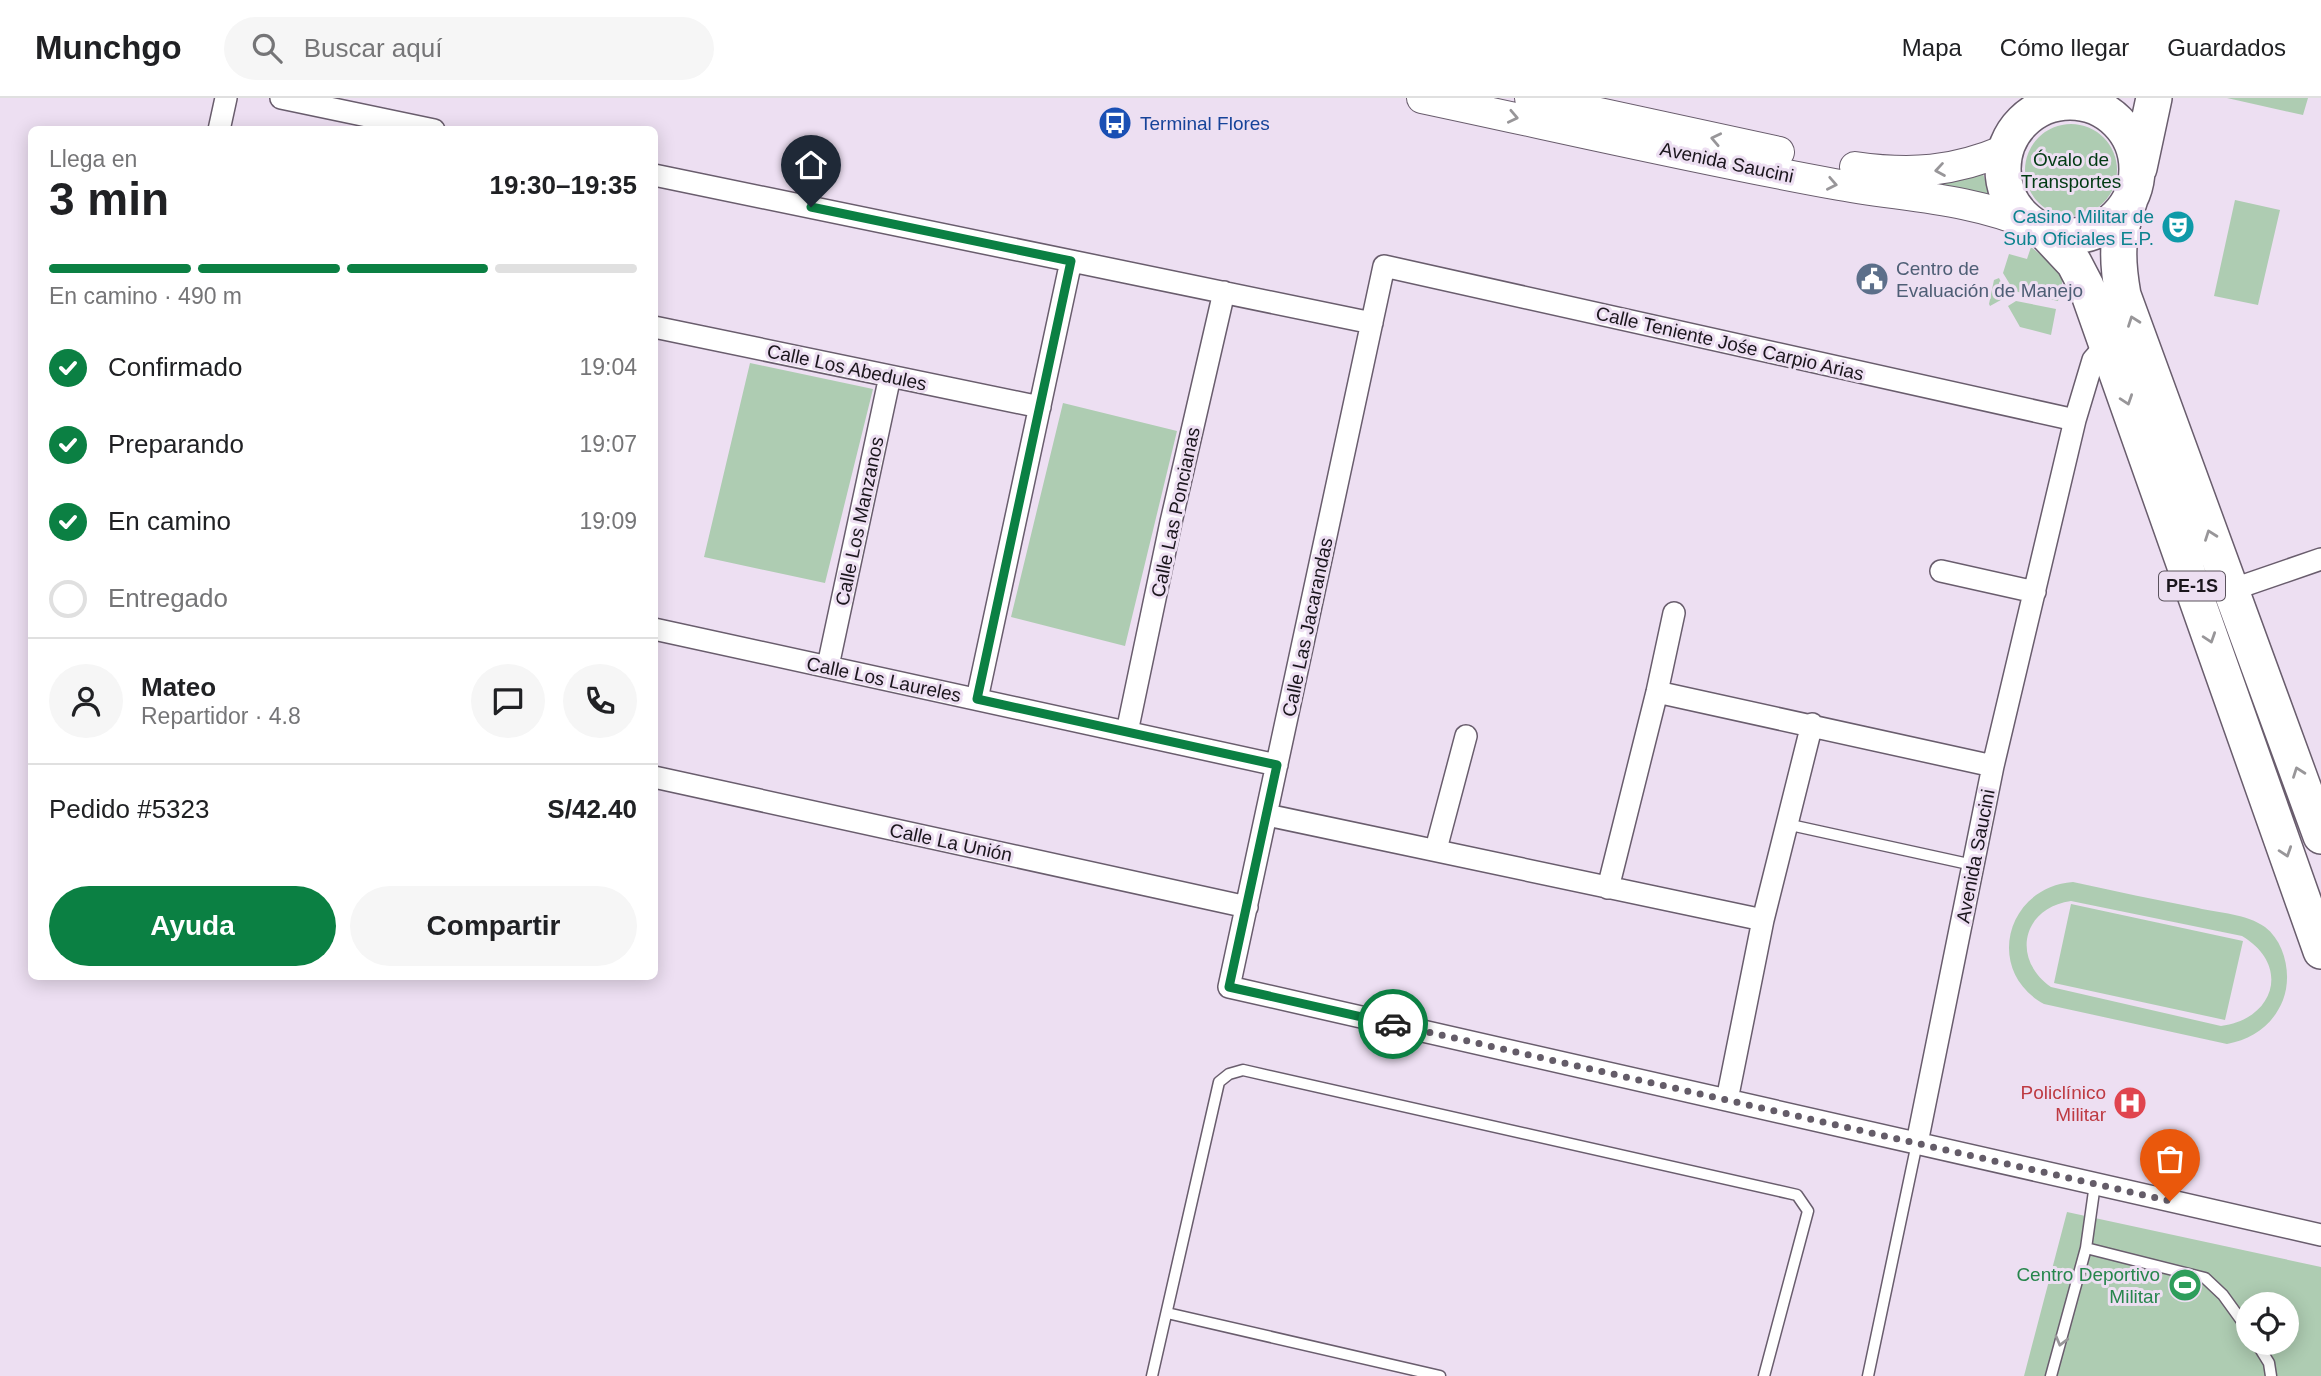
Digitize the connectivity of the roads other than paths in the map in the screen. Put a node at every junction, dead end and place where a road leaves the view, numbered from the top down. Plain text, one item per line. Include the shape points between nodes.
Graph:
1 (226, 98) edge
2 (281, 98) edge
3 (1422, 98) edge
4 (1530, 98) edge
5 (2154, 98) edge
6 (2052, 100) edge
7 (1569, 118) junction
8 (369, 123) edge
9 (220, 126) edge
10 (397, 126) edge
11 (1614, 128) junction
12 (2008, 143) junction
13 (658, 176) edge
14 (2133, 188) junction
15 (2038, 228) junction
16 (1071, 261) junction
17 (1384, 267) joint
18 (1224, 292) junction
19 (1372, 323) junction
20 (658, 328) edge
21 (2106, 344) junction
22 (890, 376) junction
23 (1040, 407) junction
24 (2075, 420) junction
25 (2321, 559) edge
26 (1941, 571) dead end
27 (2231, 590) junction
28 (2035, 592) junction
29 (1674, 613) dead end
30 (658, 630) edge
31 (828, 666) junction
32 (1657, 692) junction
33 (977, 699) junction
34 (1811, 724) junction
35 (1128, 732) junction
36 (1465, 736) dead end
37 (1277, 765) junction
38 (1993, 766) junction
39 (658, 778) edge
40 (1267, 815) junction
41 (1786, 824) junction
42 (2321, 836) edge
43 (1436, 849) junction
44 (1973, 865) junction
45 (1608, 888) junction
46 (1247, 907) junction
47 (1763, 920) junction
48 (2321, 951) edge
49 (1727, 1100) junction
50 (1917, 1143) junction
51 (2095, 1184) junction
52 (2321, 1235) edge
53 (2086, 1248) junction
54 (1167, 1313) junction
55 (2236, 1313) edge
56 (2264, 1355) edge
57 (1152, 1376) edge
58 (1440, 1376) edge
59 (1764, 1376) edge
60 (1868, 1376) edge
61 (2051, 1376) edge
62 (2271, 1376) edge

1 - 9 street
2 - 8 street
3 -> 7 main road, Avenida Saucini / PE-1S
4 - 7 main road, Avenida Saucini / PE-1S
5 - 14 highway
6 - 12 highway, PE-1S via 2020,123
6 - 14 highway, PE-1S via 2096,107 2120,124 2134,149
7 - 11 main road, Avenida Saucini / PE-1S
8 - 10 street
12 -> 11 main road, Avenida Saucini / PE-1S via 1977,161 1948,169 1890,172
11 -> 15 main road, Avenida Saucini / PE-1S via 1835,184 1968,204
12 - 15 highway, PE-1S via 2003,171 2006,192
13 - 16 street
14 - 15 highway, PE-1S via 2122,211 2100,229 2072,236
27 -> 14 highway, PE-1S via 2123,295 2118,239
15 - 21 highway, PE-1S via 2074,263
16 - 18 street
16 - 23 street
17 - 19 street, Calle Las Jacarandas
17 - 24 street, Calle Teniente Jośe Carpio Arias
18 - 19 street
18 - 35 street, Calle Las Poncianas
19 - 37 street, Calle Las Jacarandas
20 - 22 street, Calle Los Abedules
21 - 24 street, Avenida Saucini via 2093,360
21 -> 48 highway, PE-1S
22 - 23 street, Calle Los Abedules
22 - 31 street, Calle Los Manzanos
23 - 33 street
24 - 28 street, Avenida Saucini
25 - 27 street
26 - 28 street
42 -> 27 highway, PE-1S
28 - 38 street, Avenida Saucini
29 - 32 street
30 - 31 street, Calle Los Laureles
31 - 33 street, Calle Los Laureles
32 - 34 street
32 - 45 street
33 - 35 street, Calle Los Laureles
34 - 38 street
34 - 41 street
35 - 37 street, Calle Los Laureles
36 - 43 street
37 - 40 street, Calle Las Jacarandas
38 - 44 street, Avenida Saucini
39 - 46 street, Calle La Unión
40 - 43 street
40 - 46 street, Calle Las Jacarandas
41 - 44 lane
41 - 47 street
43 - 45 street
44 - 50 street, Avenida Saucini
45 - 47 street
46 - 49 street, Calle Las Jacarandas via 1229,987
47 - 49 street
49 - 50 street
50 - 51 street
50 - 60 lane, Avenida Saucini
51 - 52 street
51 - 53 lane
53 - 55 lane via 2205,1278
53 -> 61 lane
54 - 57 lane
54 - 58 lane
54 - 59 lane via 1219,1082 1243,1070 1797,1195 1808,1211
56 - 62 lane

